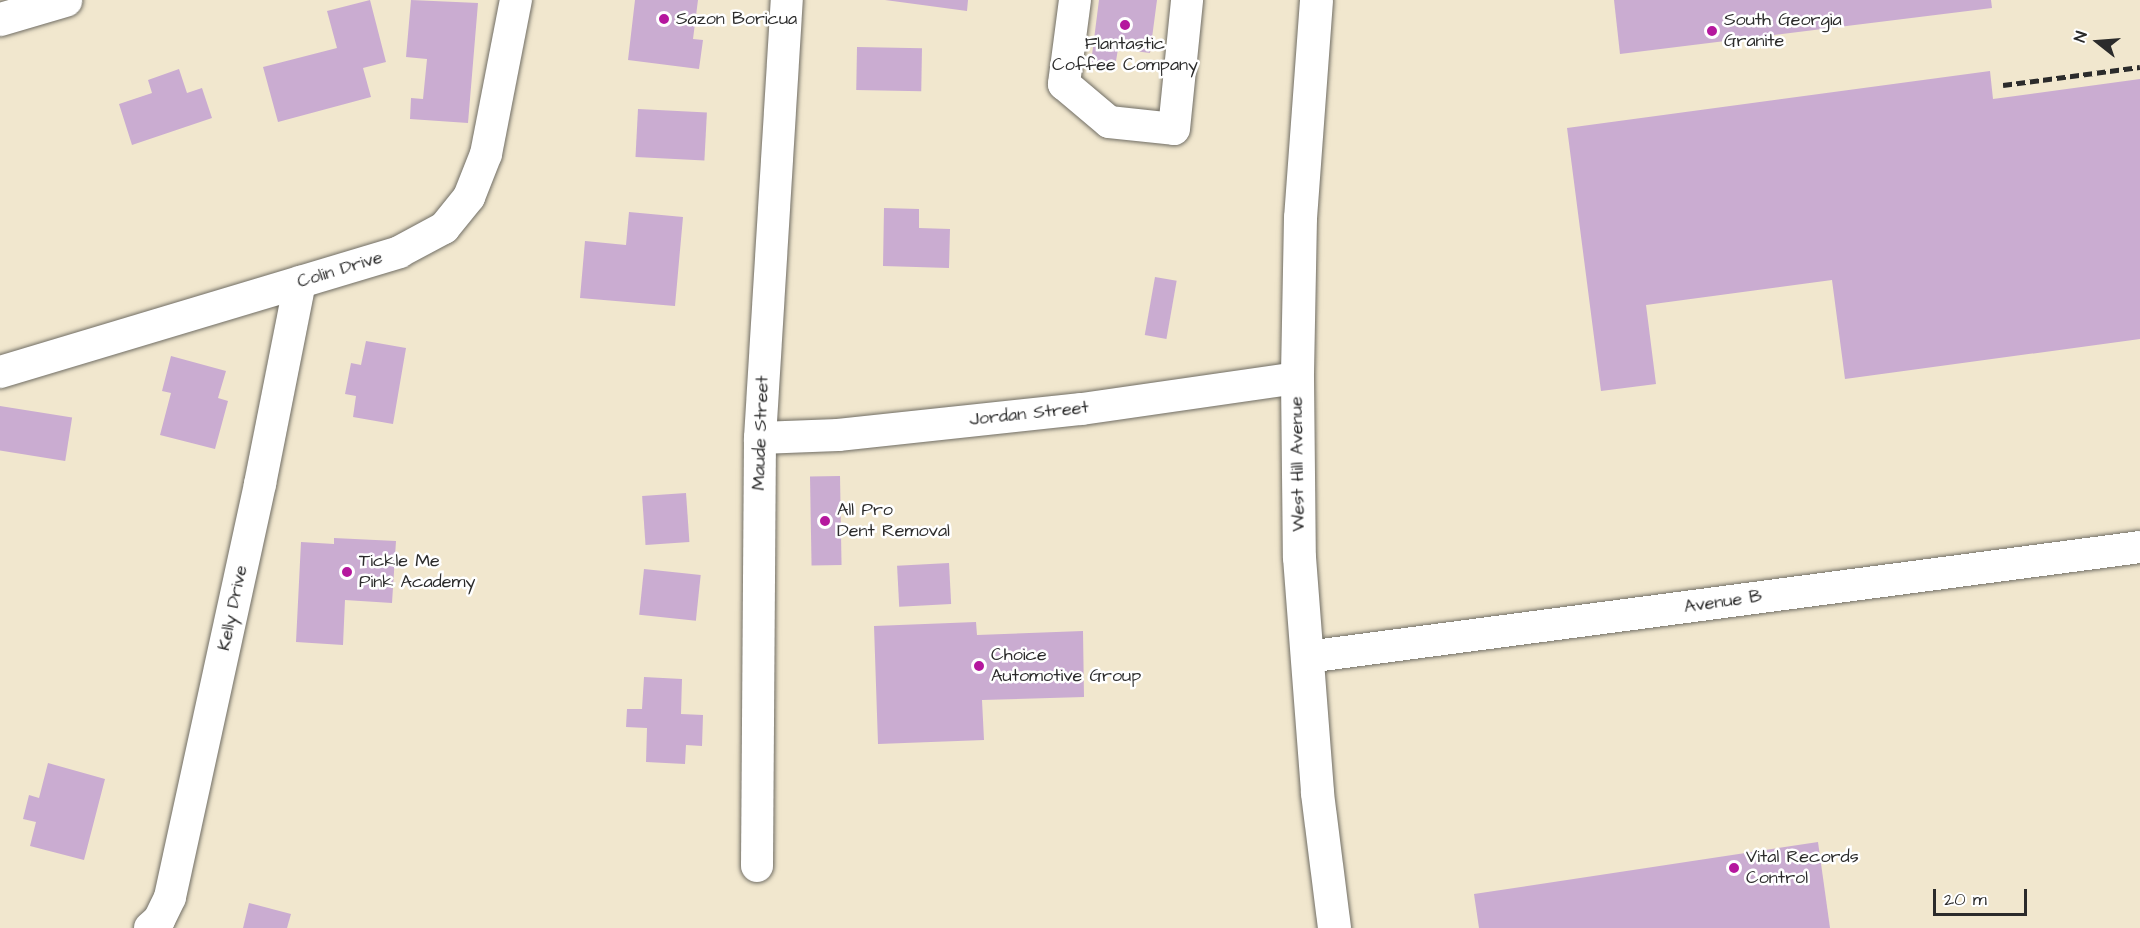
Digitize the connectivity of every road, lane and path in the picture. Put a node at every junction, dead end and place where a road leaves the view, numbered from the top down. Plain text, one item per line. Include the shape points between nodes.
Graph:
1 (65, 0) edge
2 (516, 0) edge
3 (787, 0) edge
4 (1075, 0) edge
5 (1187, 0) edge
6 (1316, 0) edge
7 (0, 19) edge
8 (300, 282) junction
9 (0, 372) edge
10 (1297, 378) junction
11 (759, 438) junction
12 (2140, 547) edge
13 (1307, 657) junction
14 (757, 866) dead end
15 (150, 928) edge
16 (1334, 928) edge

1 - 7 main road
2 - 8 street, Colin Drive via 486,154 469,197 444,228 399,252
3 - 11 street, Maude Street
4 - 5 street via 1064,84 1109,122 1174,129
6 - 10 main road, West Hill Avenue via 1300,217
8 - 9 street, Colin Drive
8 - 15 street, Kelly Drive via 170,897 159,920
10 - 11 street, Jordan Street via 1082,409 838,435
10 - 13 main road, West Hill Avenue via 1299,557
11 - 14 street, Maude Street
12 - 13 street, Avenue B
13 - 16 main road, West Hill Avenue

